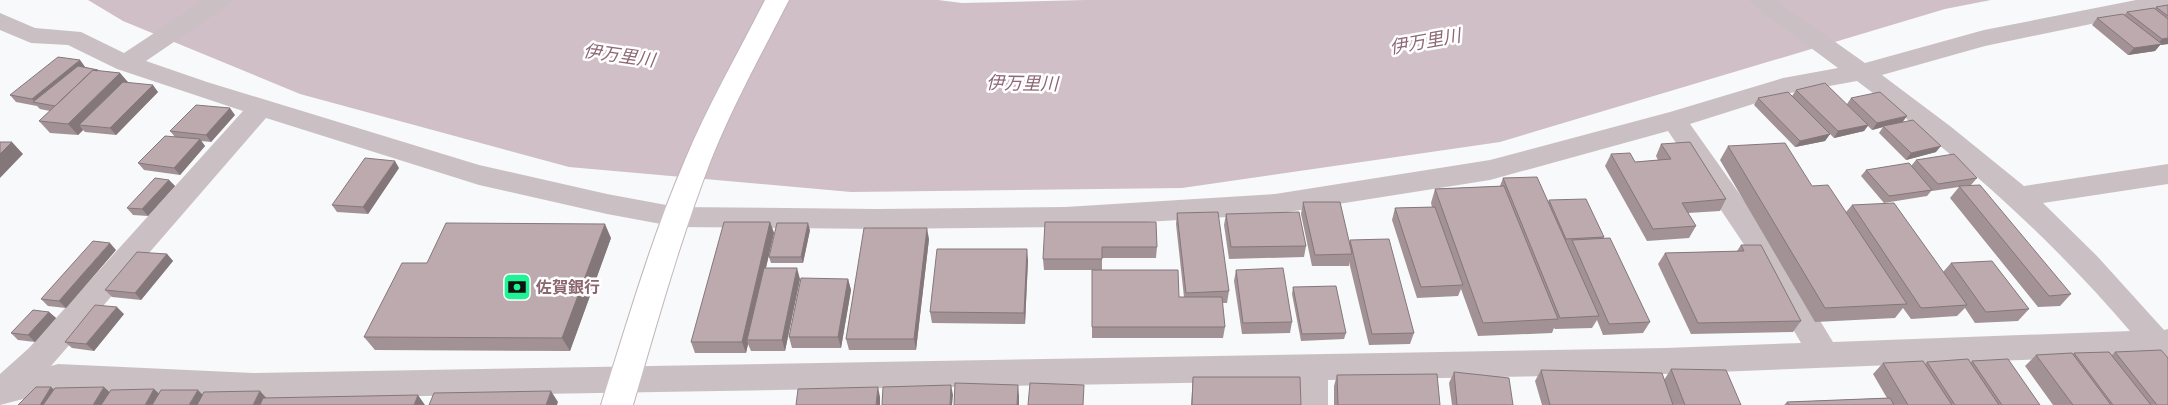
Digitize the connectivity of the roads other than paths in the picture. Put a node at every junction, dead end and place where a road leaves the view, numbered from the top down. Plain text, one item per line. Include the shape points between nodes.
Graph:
1 (220, 0) edge
2 (777, 0) edge
3 (1761, 0) edge
4 (2168, 1) edge
5 (0, 21) edge
6 (126, 63) junction
7 (1857, 70) junction
8 (260, 108) junction
9 (1674, 120) junction
10 (2168, 174) edge
11 (2018, 198) junction
12 (677, 217) junction
13 (2164, 346) edge
14 (1825, 356) junction
15 (1312, 366) junction
16 (0, 393) edge
17 (621, 393) edge
18 (1312, 405) edge

1 - 6 street
2 - 12 street via 728,96
3 - 7 street
4 - 7 street via 1984,38
5 - 6 street via 31,35 72,38
6 - 8 street
7 - 9 street via 1783,86
7 - 11 street via 1941,132
8 - 12 street via 479,176
8 - 16 street via 40,357
9 - 12 street via 1490,170 1275,204 1065,217
9 - 14 street via 1753,235
10 - 11 street
11 - 13 street via 2076,252
12 - 17 street
13 - 14 street via 2005,362
14 - 15 street
15 - 17 street
15 - 18 street
16 - 17 street via 58,377 253,386

